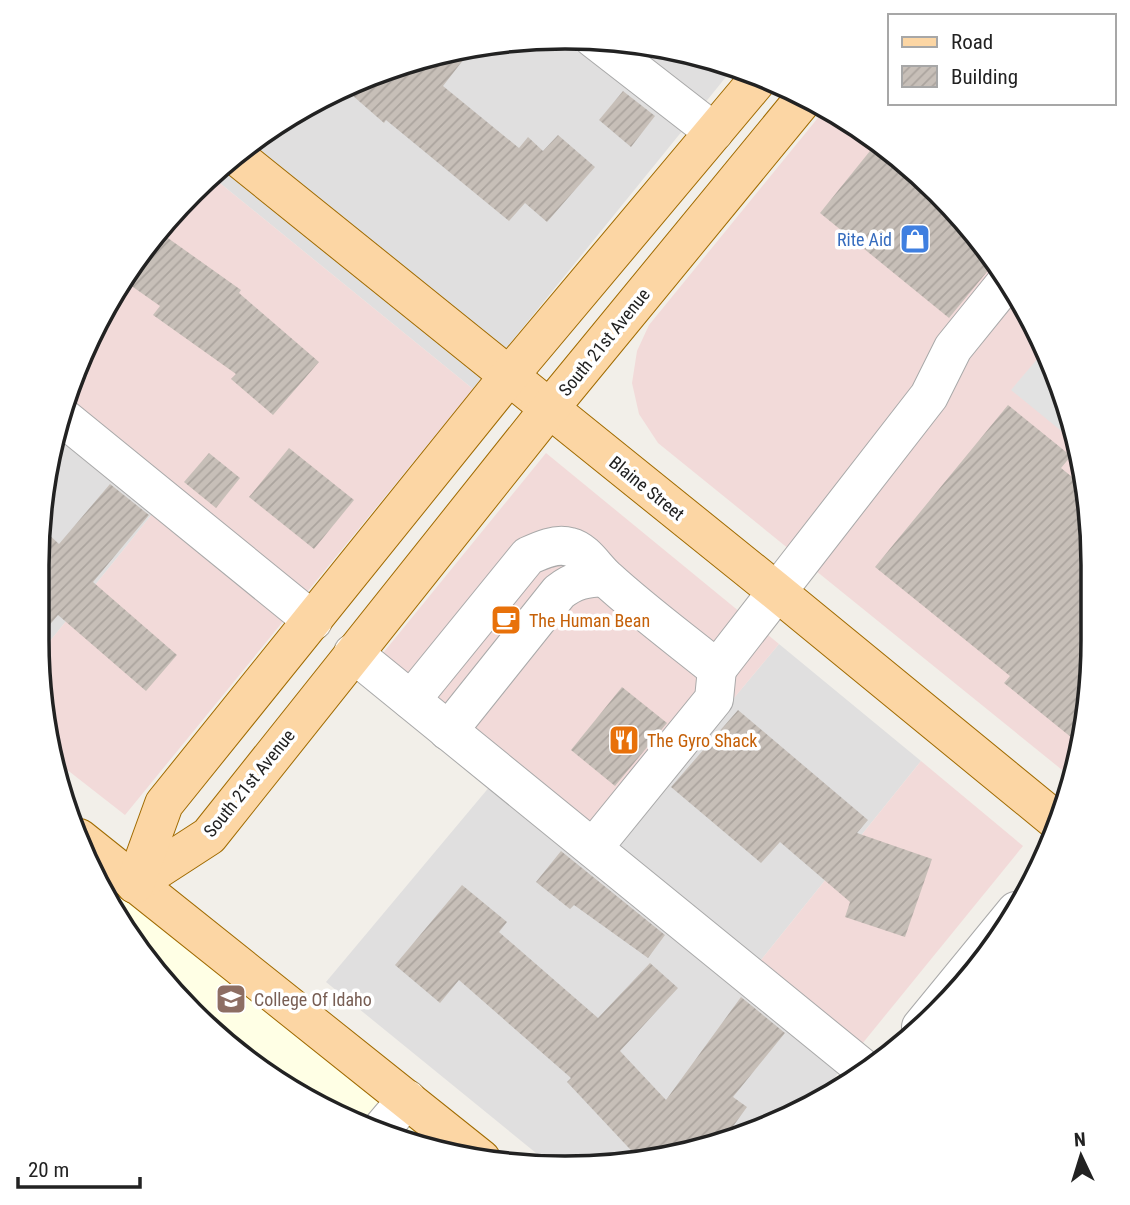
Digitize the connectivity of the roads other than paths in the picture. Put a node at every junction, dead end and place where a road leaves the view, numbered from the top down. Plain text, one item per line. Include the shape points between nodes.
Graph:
1 (610, 51) edge
2 (754, 85) edge
3 (799, 105) edge
4 (714, 132) junction
5 (243, 162) edge
6 (1000, 288) edge
7 (508, 377) junction
8 (549, 409) junction
9 (69, 423) edge
10 (604, 577) junction
11 (776, 591) junction
12 (313, 621) junction
13 (353, 653) junction
14 (717, 669) junction
15 (411, 700) junction
16 (448, 731) junction
17 (1050, 816) edge
18 (593, 848) junction
19 (94, 850) edge
20 (135, 884) junction
21 (858, 1064) edge
22 (407, 1099) junction
23 (386, 1124) edge
24 (465, 1146) edge

1 - 4 street
2 - 4 main road
3 - 8 main road, South 21st Avenue
4 - 7 main road
5 - 7 main road, Blaine Street
6 - 11 street via 953,348 929,396
7 - 8 main road, Blaine Street
7 - 12 main road
8 - 11 main road, Blaine Street
8 - 13 main road, South 21st Avenue
9 - 12 street
10 - 14 street
10 - 15 street via 569,546 528,556
10 - 16 street via 571,582 559,592
11 - 14 street
11 - 17 main road, Blaine Street
12 - 20 main road via 164,804
13 - 15 street
13 - 20 main road, South 21st Avenue via 209,836
14 - 18 street via 714,699
15 - 16 street
16 - 18 street
18 - 21 street
19 - 20 main road
20 - 22 main road
22 - 23 street
22 - 24 main road

